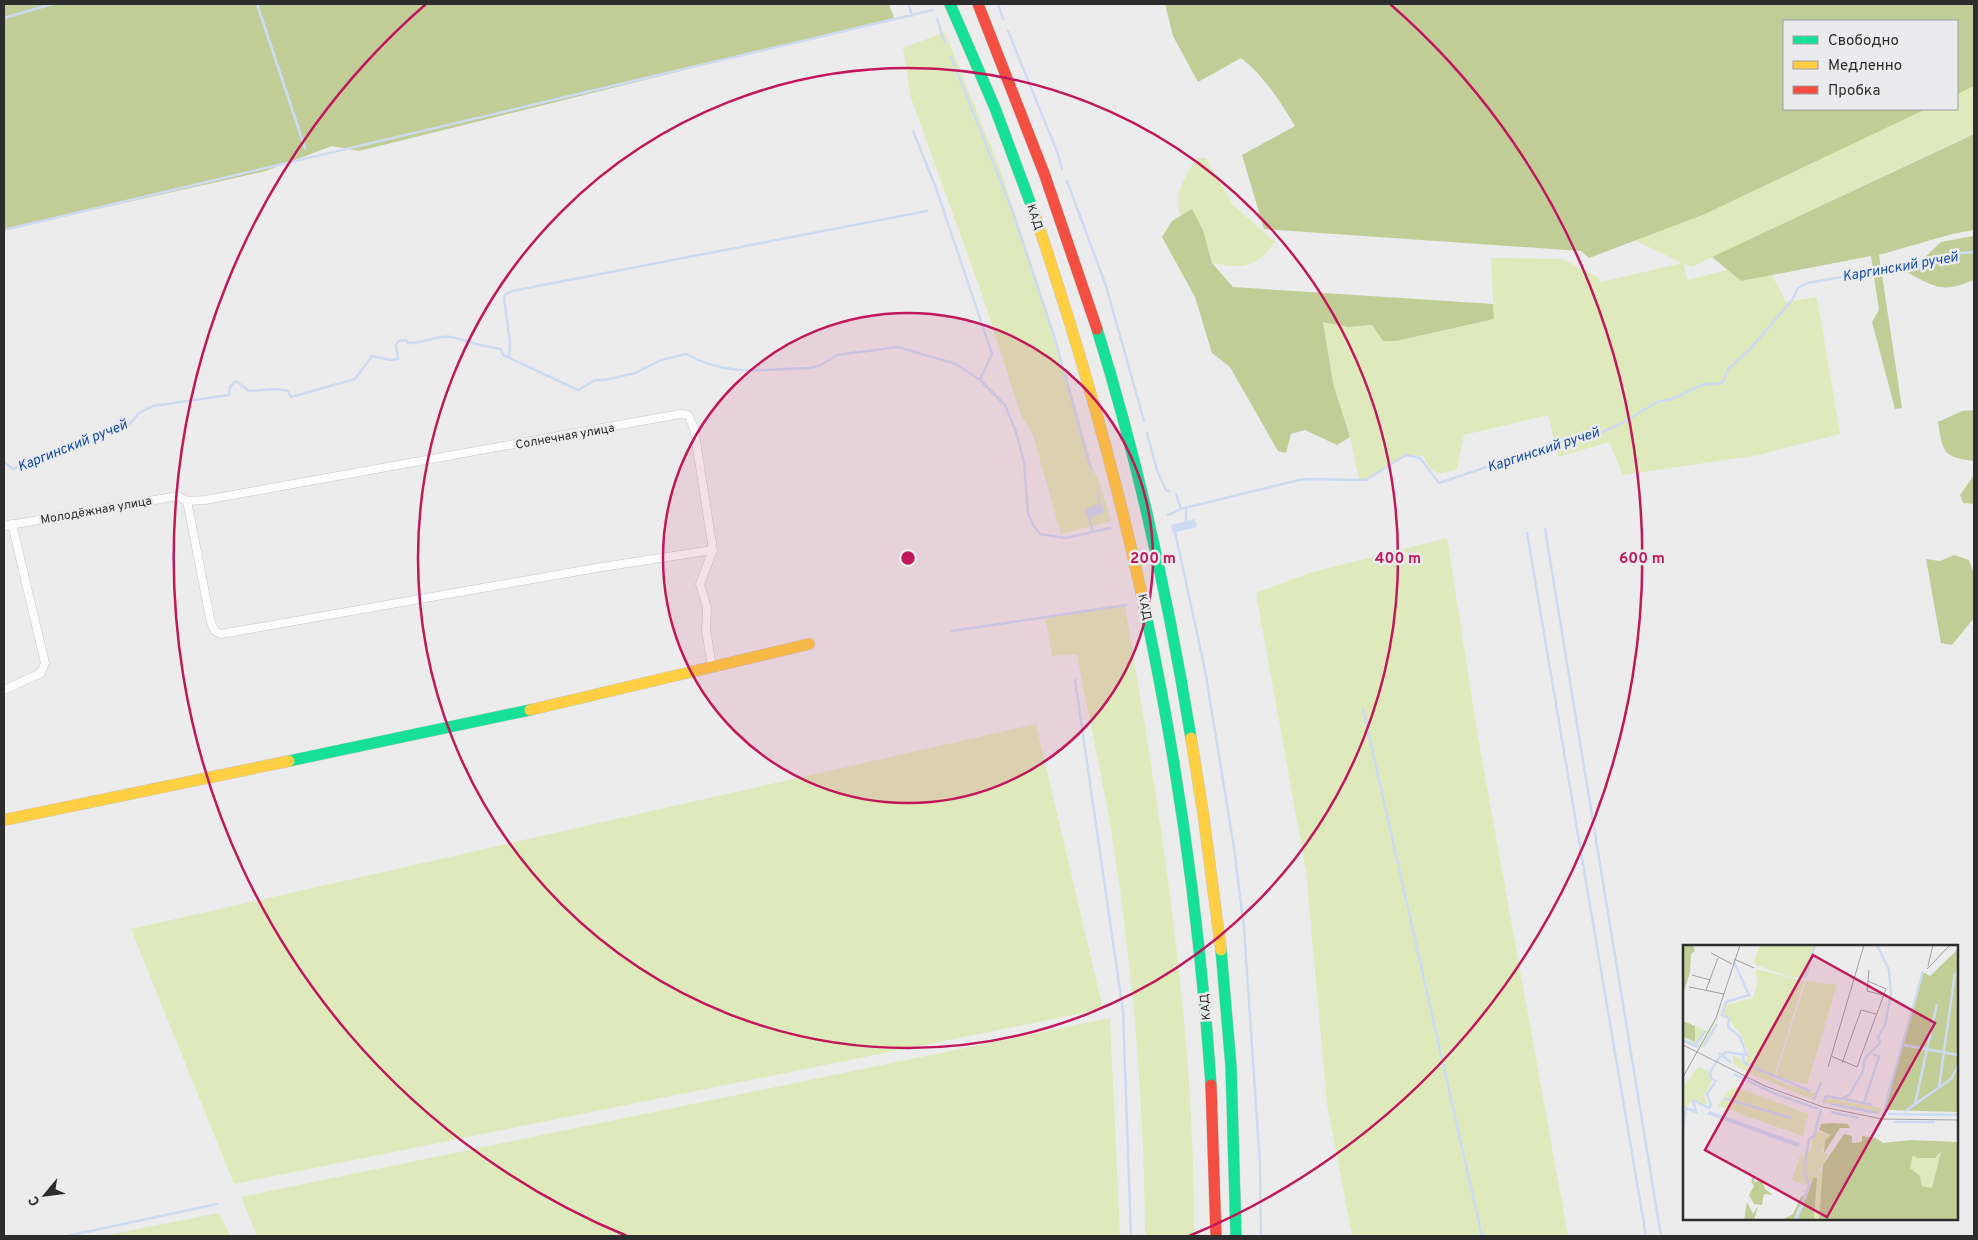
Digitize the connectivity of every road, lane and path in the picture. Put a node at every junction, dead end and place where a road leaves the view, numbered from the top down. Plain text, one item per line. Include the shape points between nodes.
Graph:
1 (950, 4) edge
2 (978, 4) edge
3 (187, 501) junction
4 (8, 525) edge
5 (713, 550) junction
6 (809, 644) dead end
7 (712, 667) junction
8 (4, 690) edge
9 (4, 820) edge
10 (1216, 1236) edge
11 (1236, 1236) edge

1 - 10 main road, КАД via 1021,178 1064,302 1125,514 1171,733 1200,947 1210,1054
2 - 11 main road, КАД via 1031,136 1103,348 1169,618 1201,791 1220,946 1230,1052
3 - 4 street, Молодёжная улица via 178,496
3 - 5 street via 211,623 221,634
3 - 5 street, Солнечная улица via 680,414 688,415 694,428
4 - 8 street via 45,663 41,673
5 - 7 street, Солнечная улица via 700,584 707,608 706,630
6 - 7 main road
7 - 9 main road via 486,720

